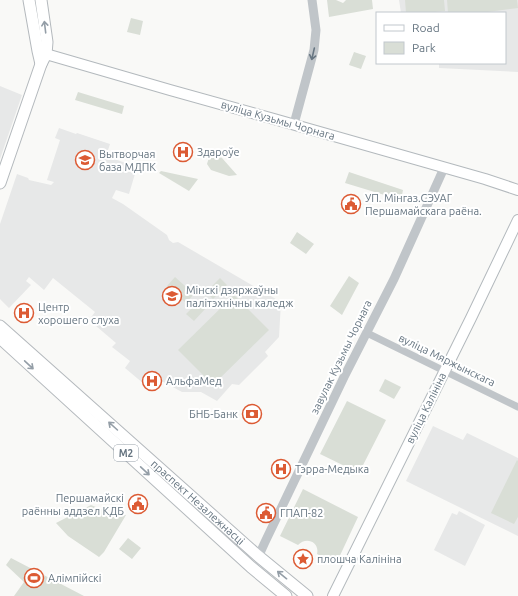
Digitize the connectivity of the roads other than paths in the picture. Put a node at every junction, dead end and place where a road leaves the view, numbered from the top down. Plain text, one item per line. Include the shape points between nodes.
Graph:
1 (29, 0) edge
2 (42, 0) edge
3 (312, 0) edge
4 (42, 57) junction
5 (294, 124) junction
6 (444, 168) junction
7 (0, 183) edge
8 (518, 190) edge
9 (518, 220) edge
10 (0, 326) edge
11 (367, 333) junction
12 (0, 338) edge
13 (444, 371) junction
14 (518, 407) edge
15 (257, 555) junction
16 (286, 596) edge
17 (308, 596) edge
18 (333, 596) edge

1 - 4 main road
4 -> 2 main road via 47,42
3 -> 5 street via 316,30 314,50
4 - 5 main road, вуліца Кузьмы Чорнага
4 - 7 main road
5 - 6 main road, вуліца Кузьмы Чорнага
6 - 8 main road, вуліца Кузьмы Чорнага
6 - 11 street, завулак Кузьмы Чорнага
9 - 13 main road, вуліца Калініна
15 -> 10 main road, праспект Незалежнасці / М2
11 - 13 street, вуліца Мяржынскага
11 - 15 street, завулак Кузьмы Чорнага
12 -> 16 main road, праспект Незалежнасці / М2
13 - 14 street, вуліца Мяржынскага
13 - 18 main road, вуліца Калініна
17 -> 15 main road, праспект Незалежнасці / М2

